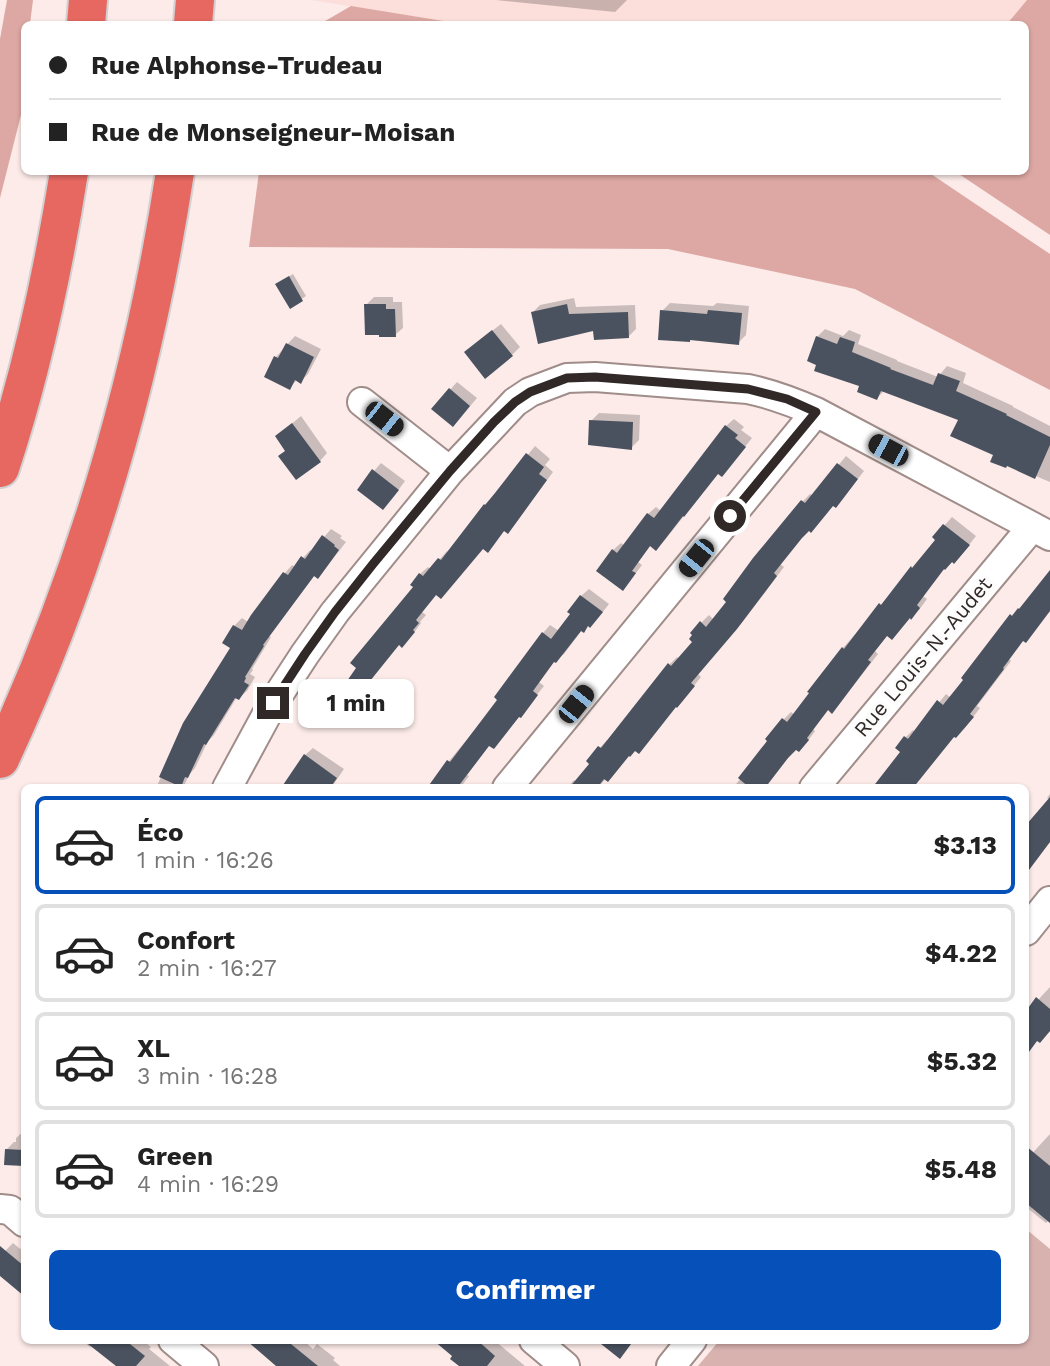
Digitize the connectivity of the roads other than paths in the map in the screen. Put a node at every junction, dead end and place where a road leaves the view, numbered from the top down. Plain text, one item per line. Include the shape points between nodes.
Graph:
1 (88, 0) edge
2 (195, 0) edge
3 (86, 21) edge
4 (193, 21) edge
5 (69, 175) edge
6 (175, 175) edge
7 (362, 402) dead end
8 (816, 412) junction
9 (0, 468) edge
10 (450, 471) junction
11 (1041, 531) edge
12 (0, 759) edge
13 (229, 784) edge
14 (511, 784) edge
15 (818, 784) edge
16 (1050, 901) edge
17 (1029, 927) edge
18 (0, 1209) edge
19 (21, 1219) edge
20 (178, 1344) edge
21 (539, 1344) edge
22 (689, 1344) edge
23 (204, 1366) edge
24 (565, 1366) edge
25 (671, 1366) edge

1 - 3 highway
2 - 4 highway
5 - 9 highway via 39,326
6 - 12 highway via 142,348 106,486 63,612
7 - 10 street
8 - 10 street via 748,389 567,378 515,402
8 - 11 street
8 - 14 street
10 - 13 street via 305,654
11 - 15 street, Rue Louis-N.-Audet
16 - 17 street
18 - 19 street via 10,1210
20 - 23 street
21 - 24 street
22 - 25 street

